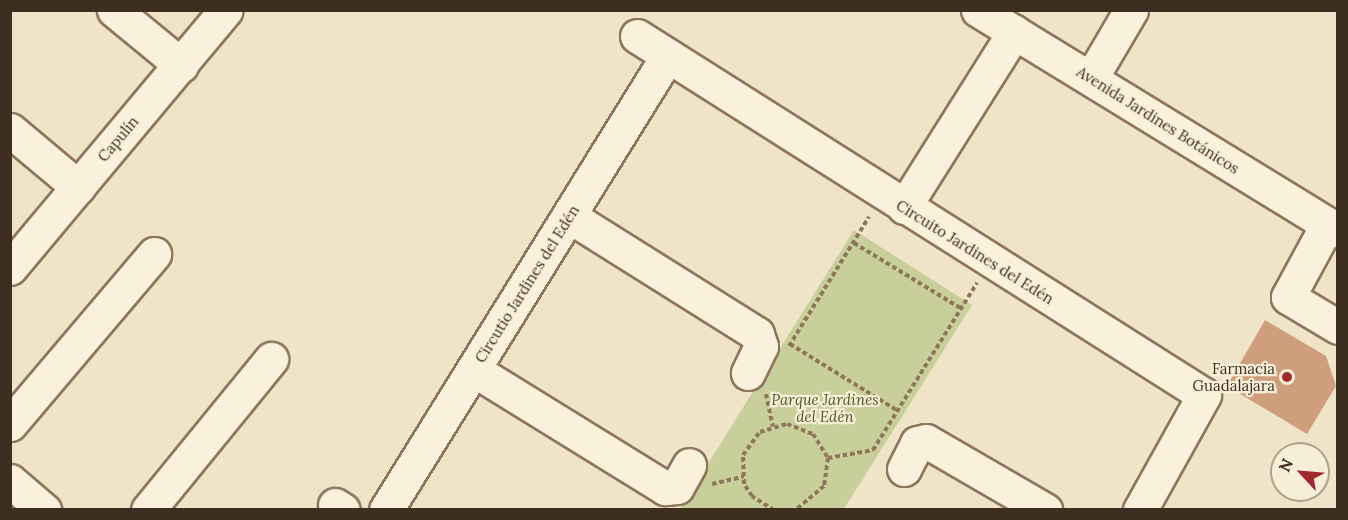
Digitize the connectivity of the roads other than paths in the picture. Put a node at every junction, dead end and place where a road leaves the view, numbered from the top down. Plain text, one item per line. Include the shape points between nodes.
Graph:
1 (114, 10) edge
2 (226, 10) edge
3 (978, 10) edge
4 (1131, 10) edge
5 (1014, 32) junction
6 (637, 36) dead end
7 (667, 57) junction
8 (181, 65) junction
9 (1091, 78) junction
10 (10, 130) edge
11 (78, 187) junction
12 (894, 200) junction
13 (569, 216) junction
14 (1332, 228) edge
15 (154, 254) dead end
16 (10, 268) edge
17 (1338, 327) edge
18 (272, 359) dead end
19 (474, 370) junction
20 (756, 379) road end
21 (10, 424) edge
22 (904, 469) dead end
23 (697, 479) road end
24 (10, 481) edge
25 (45, 510) edge
26 (148, 510) edge
27 (386, 510) edge
28 (1046, 510) edge
29 (1140, 510) edge

1 - 8 street
2 - 8 street, Capulín
3 - 5 street, Avenida Jardines Botánicos
4 - 9 street
5 - 9 street, Avenida Jardines Botánicos
5 - 12 street
6 - 7 street, Circuito Jardines del Edén
7 - 12 street, Circuito Jardines del Edén
7 - 13 street, Circutio Jardines del Edén
8 - 11 street, Capulín
9 - 14 street, Avenida Jardines Botánicos
10 - 11 street
11 - 16 street, Capulín
12 - 29 street, Circuito Jardines del Edén via 1204,395
13 - 19 street, Circutio Jardines del Edén
13 - 20 street via 757,334 761,346
14 - 17 street via 1288,297
15 - 21 street
18 - 26 street
19 - 23 street via 665,488
19 - 27 street, Circutio Jardines del Edén
22 - 28 street via 917,443 926,441
24 - 25 street

